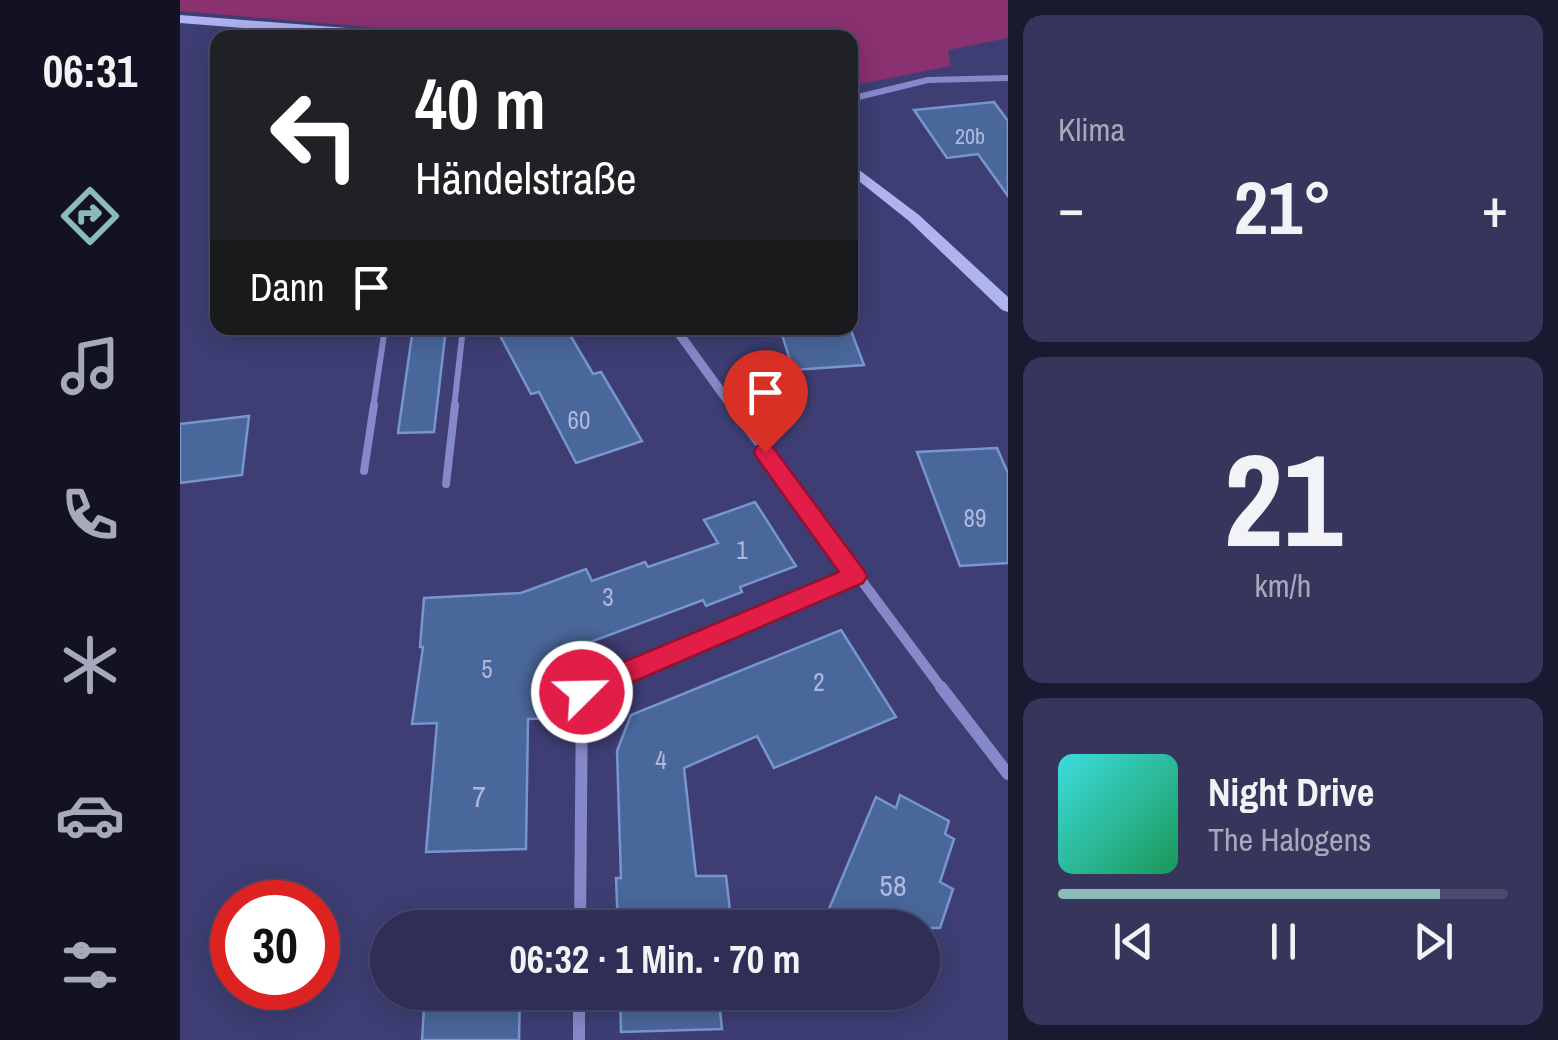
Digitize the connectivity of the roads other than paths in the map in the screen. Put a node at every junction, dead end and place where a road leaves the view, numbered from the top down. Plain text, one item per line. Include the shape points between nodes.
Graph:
1 (180, 19) edge
2 (322, 30) edge
3 (1008, 78) edge
4 (858, 96) edge
5 (858, 174) edge
6 (1008, 306) edge
7 (385, 335) edge
8 (463, 335) edge
9 (680, 335) edge
10 (364, 471) dead end
11 (446, 484) dead end
12 (855, 576) junction
13 (1008, 774) edge
14 (580, 910) edge
15 (579, 1010) edge
16 (579, 1040) edge

1 - 2 street
3 - 4 street via 942,75
5 - 6 street
7 - 10 lane
8 - 11 lane
9 - 12 street
12 - 13 street
12 - 14 street via 582,692
15 - 16 street

